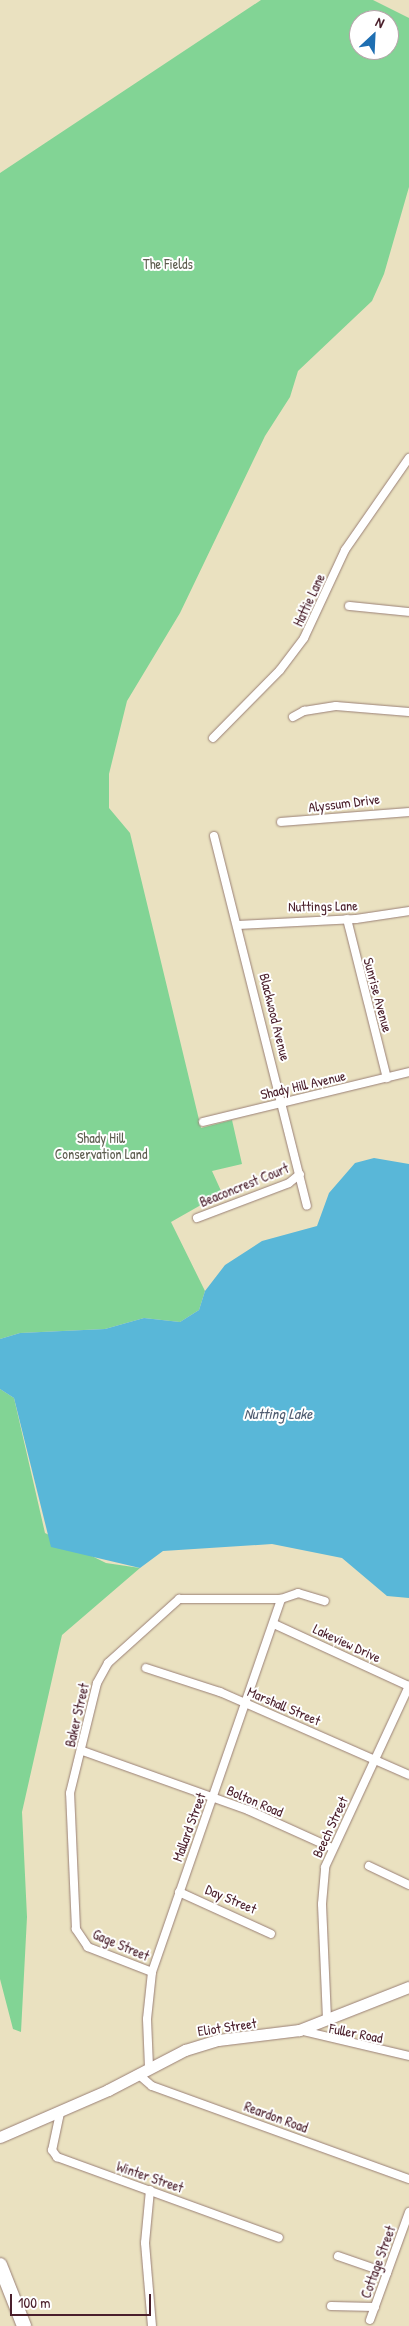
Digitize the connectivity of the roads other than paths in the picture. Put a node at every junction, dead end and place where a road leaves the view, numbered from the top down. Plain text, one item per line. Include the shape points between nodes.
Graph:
1 (409, 458) edge
2 (349, 606) dead end
3 (409, 612) edge
4 (409, 712) edge
5 (293, 717) dead end
6 (213, 738) dead end
7 (409, 812) edge
8 (281, 822) dead end
9 (214, 836) dead end
10 (409, 911) edge
11 (347, 919) junction
12 (238, 924) junction
13 (409, 1072) edge
14 (387, 1078) junction
15 (284, 1102) junction
16 (203, 1122) dead end
17 (300, 1174) junction
18 (307, 1205) dead end
19 (197, 1218) dead end
20 (281, 1599) junction
21 (325, 1602) dead end
22 (274, 1624) junction
23 (146, 1668) dead end
24 (409, 1686) edge
25 (246, 1704) junction
26 (83, 1750) junction
27 (376, 1759) junction
28 (409, 1775) edge
29 (213, 1797) junction
30 (332, 1848) junction
31 (369, 1866) dead end
32 (409, 1885) edge
33 (179, 1892) junction
34 (271, 1934) dead end
35 (80, 1940) joint
36 (152, 1972) junction
37 (409, 1987) edge
38 (327, 2019) junction
39 (299, 2030) junction
40 (409, 2056) edge
41 (149, 2067) junction
42 (138, 2074) junction
43 (60, 2113) junction
44 (0, 2137) edge
45 (409, 2179) edge
46 (150, 2190) junction
47 (409, 2212) edge
48 (279, 2238) dead end
49 (338, 2256) dead end
50 (0, 2265) edge
51 (387, 2273) junction
52 (331, 2306) dead end
53 (375, 2308) junction
54 (370, 2320) dead end
55 (24, 2326) edge
56 (152, 2326) edge

1 - 6 street, Hattie Lane via 345,550 304,638 280,670
2 - 3 street
4 - 5 street via 336,706 304,711
7 - 8 street, Alyssum Drive
9 - 12 street, Blackwood Avenue
10 - 11 street, Nuttings Lane
11 - 12 street, Nuttings Lane
11 - 14 street, Sunrise Avenue
12 - 15 street, Blackwood Avenue
13 - 14 street, Shady Hill Avenue
14 - 15 street, Shady Hill Avenue
15 - 16 street, Shady Hill Avenue
15 - 17 street, Blackwood Avenue
17 - 18 street, Blackwood Avenue
17 - 19 street, Beaconcrest Court via 289,1183
20 - 21 street, Baker Street via 298,1593
20 - 22 street, Mallard Street
20 - 26 street, Baker Street via 190,1597 174,1602 105,1667
22 - 24 street, Lakeview Drive
22 - 25 street, Mallard Street
23 - 25 street, Marshall Street
24 - 27 street, Beech Street
25 - 27 street, Marshall Street
25 - 29 street, Mallard Street
26 - 29 street, Bolton Road
26 - 35 street, Baker Street via 70,1793 72,1874
27 - 28 street, Marshall Street
27 - 30 street, Beech Street
29 - 30 street, Bolton Road
29 - 33 street, Mallard Street
30 - 38 street, Beech Street via 322,1898
31 - 32 street
33 - 34 street, Day Street
33 - 36 street, Mallard Street
35 - 36 street, Gage Street
36 - 41 street, Mallard Street via 147,2019
37 - 38 street, Eliot Street
38 - 39 street, Eliot Street
39 - 40 street, Fuller Road
39 - 41 street, Eliot Street via 205,2044
41 - 42 street, Eliot Street
42 - 43 street, Eliot Street
42 - 45 street, Reardon Road via 152,2086
43 - 44 street, Eliot Street
43 - 46 street, Winter Street via 53,2154
46 - 48 street, Winter Street
46 - 56 street via 145,2243
47 - 51 street, Cottage Street
49 - 51 street
50 - 55 highway
51 - 53 street, Cottage Street
52 - 53 street
53 - 54 street, Cottage Street

